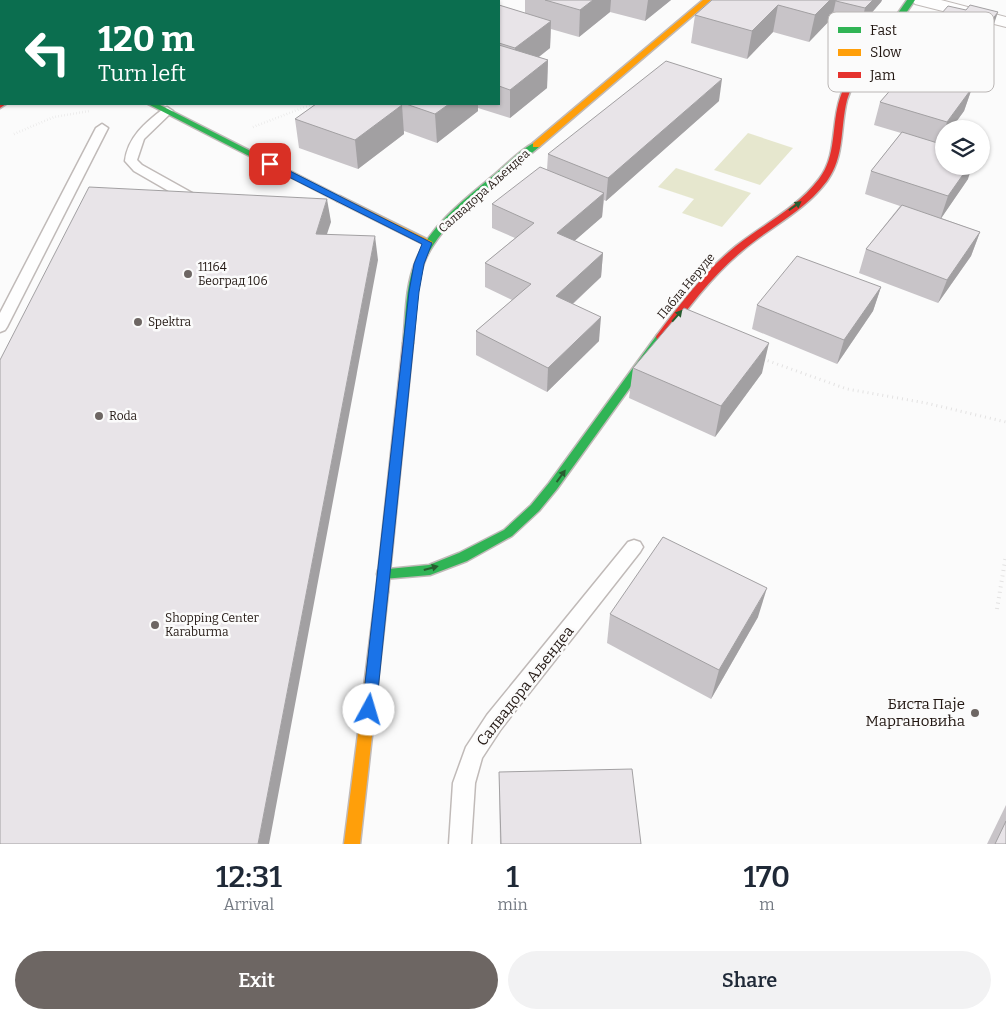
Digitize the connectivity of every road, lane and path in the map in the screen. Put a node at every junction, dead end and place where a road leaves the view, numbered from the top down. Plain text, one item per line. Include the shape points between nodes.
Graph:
1 (706, 0) edge
2 (911, 0) edge
3 (921, 0) edge
4 (903, 12) edge
5 (967, 12) edge
6 (845, 92) edge
7 (154, 105) edge
8 (310, 105) edge
9 (91, 111) dead end
10 (166, 111) junction
11 (102, 128) dead end
12 (14, 134) dead end
13 (221, 139) junction
14 (210, 209) edge
15 (428, 243) junction
16 (0, 327) edge
17 (760, 358) edge
18 (1006, 422) edge
19 (634, 547) dead end
20 (1006, 555) edge
21 (383, 574) junction
22 (997, 609) dead end
23 (352, 844) edge
24 (460, 844) edge

1 - 15 street, Салвадора Аљендеа via 483,190
4 -> 2 street, Пабла Неруде
3 - 5 street
21 -> 6 street, Пабла Неруде via 430,570 462,557 508,532 535,508 671,324 726,260 804,200 824,179 837,150
7 - 10 street
8 - 13 path
9 - 12 path via 54,117
10 - 13 street
10 - 14 lane via 141,133 131,160 138,168
11 - 16 lane
13 - 15 street
15 - 21 street, Салвадора Аљендеа via 419,264 414,292
17 - 18 path via 847,389
19 - 24 lane, Салвадора Аљендеа via 494,722 473,754 464,783
20 - 22 path
21 - 23 street, Салвадора Аљендеа

